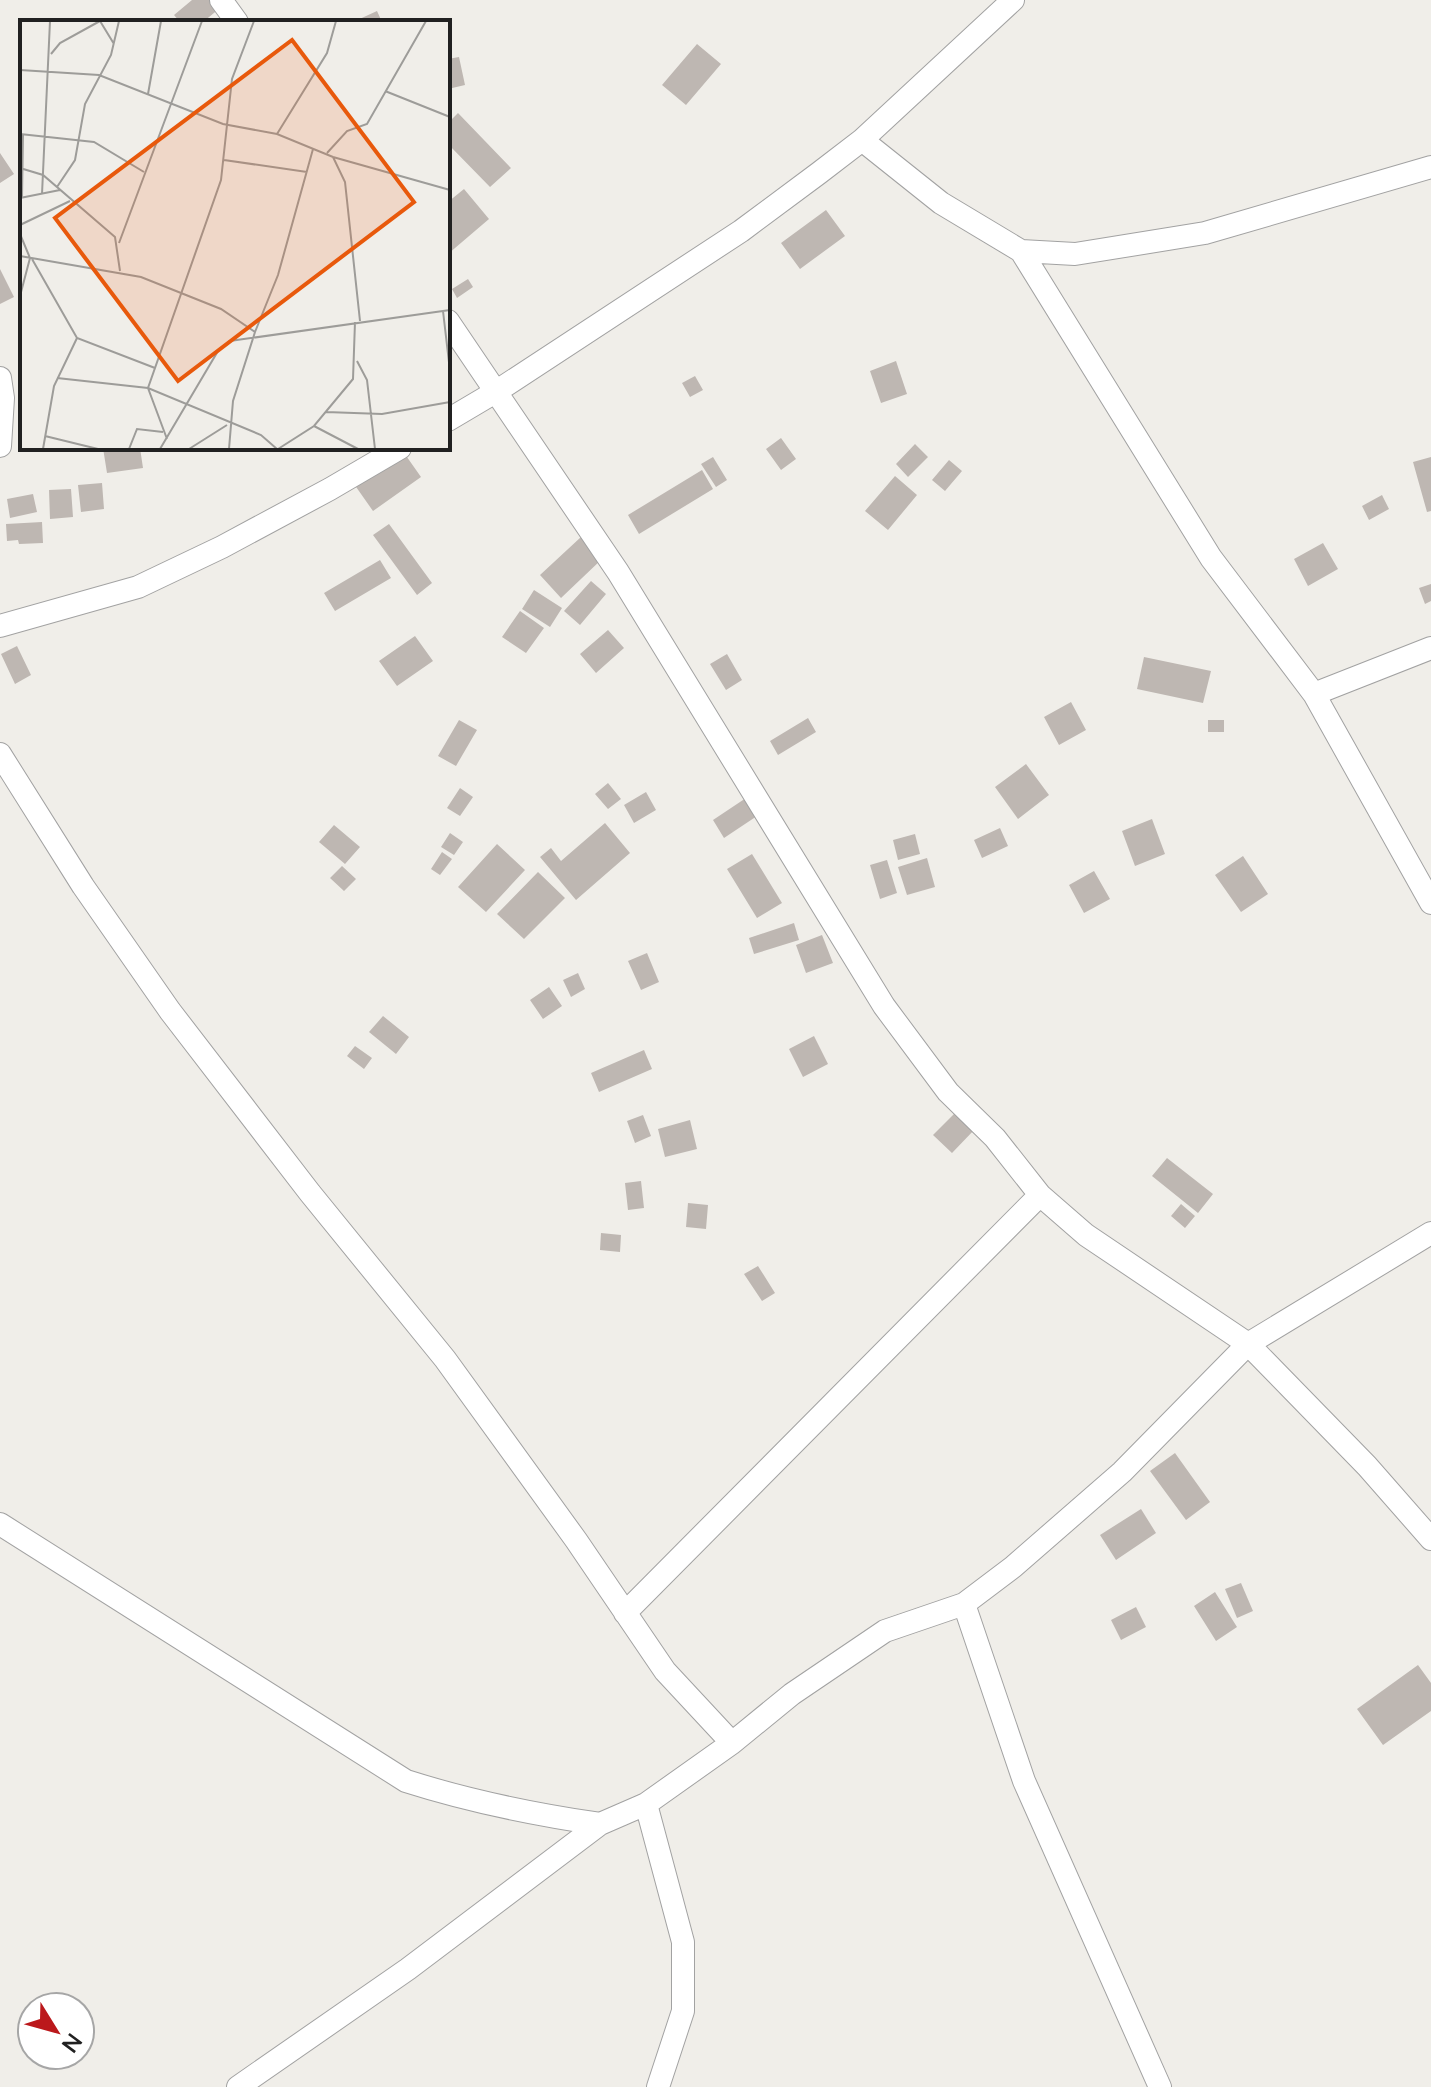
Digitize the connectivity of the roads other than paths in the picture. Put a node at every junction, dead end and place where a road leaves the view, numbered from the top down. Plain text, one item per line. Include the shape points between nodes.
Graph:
1 (221, 0) edge
2 (1013, 0) edge
3 (236, 20) edge
4 (862, 140) junction
5 (1431, 167) edge
6 (1021, 251) junction
7 (450, 324) edge
8 (0, 378) edge
9 (497, 391) junction
10 (450, 419) edge
11 (0, 446) edge
12 (396, 450) edge
13 (0, 626) edge
14 (1431, 648) edge
15 (1314, 694) junction
16 (0, 754) edge
17 (1431, 903) edge
18 (1040, 1195) junction
19 (1431, 1233) edge
20 (1248, 1344) junction
21 (0, 1524) edge
22 (1431, 1539) edge
23 (964, 1604) junction
24 (625, 1613) junction
25 (732, 1743) junction
26 (646, 1804) junction
27 (600, 1824) junction
28 (238, 2087) edge
29 (658, 2087) edge
30 (1160, 2087) edge

1 - 3 street
2 - 4 street
4 - 6 street via 941,203
4 - 9 street via 741,231
5 - 6 street via 1205,233 1075,254
6 - 15 street via 1211,558
7 - 9 street
8 - 11 street
9 - 10 street
9 - 18 street via 618,572 884,1006 948,1092 995,1138
12 - 13 street via 138,587
14 - 15 street
15 - 17 street
16 - 24 street via 170,1011 445,1359
18 - 20 street via 1086,1235
18 - 24 street
19 - 20 street
20 - 22 street
20 - 23 street via 1122,1472
21 - 27 street via 406,1781 526,1814
23 - 25 street via 885,1631 792,1694
23 - 30 street via 1024,1781
24 - 25 street via 665,1671
25 - 26 street
26 - 27 street
26 - 29 street via 683,1942 683,2011
27 - 28 street via 408,1969

